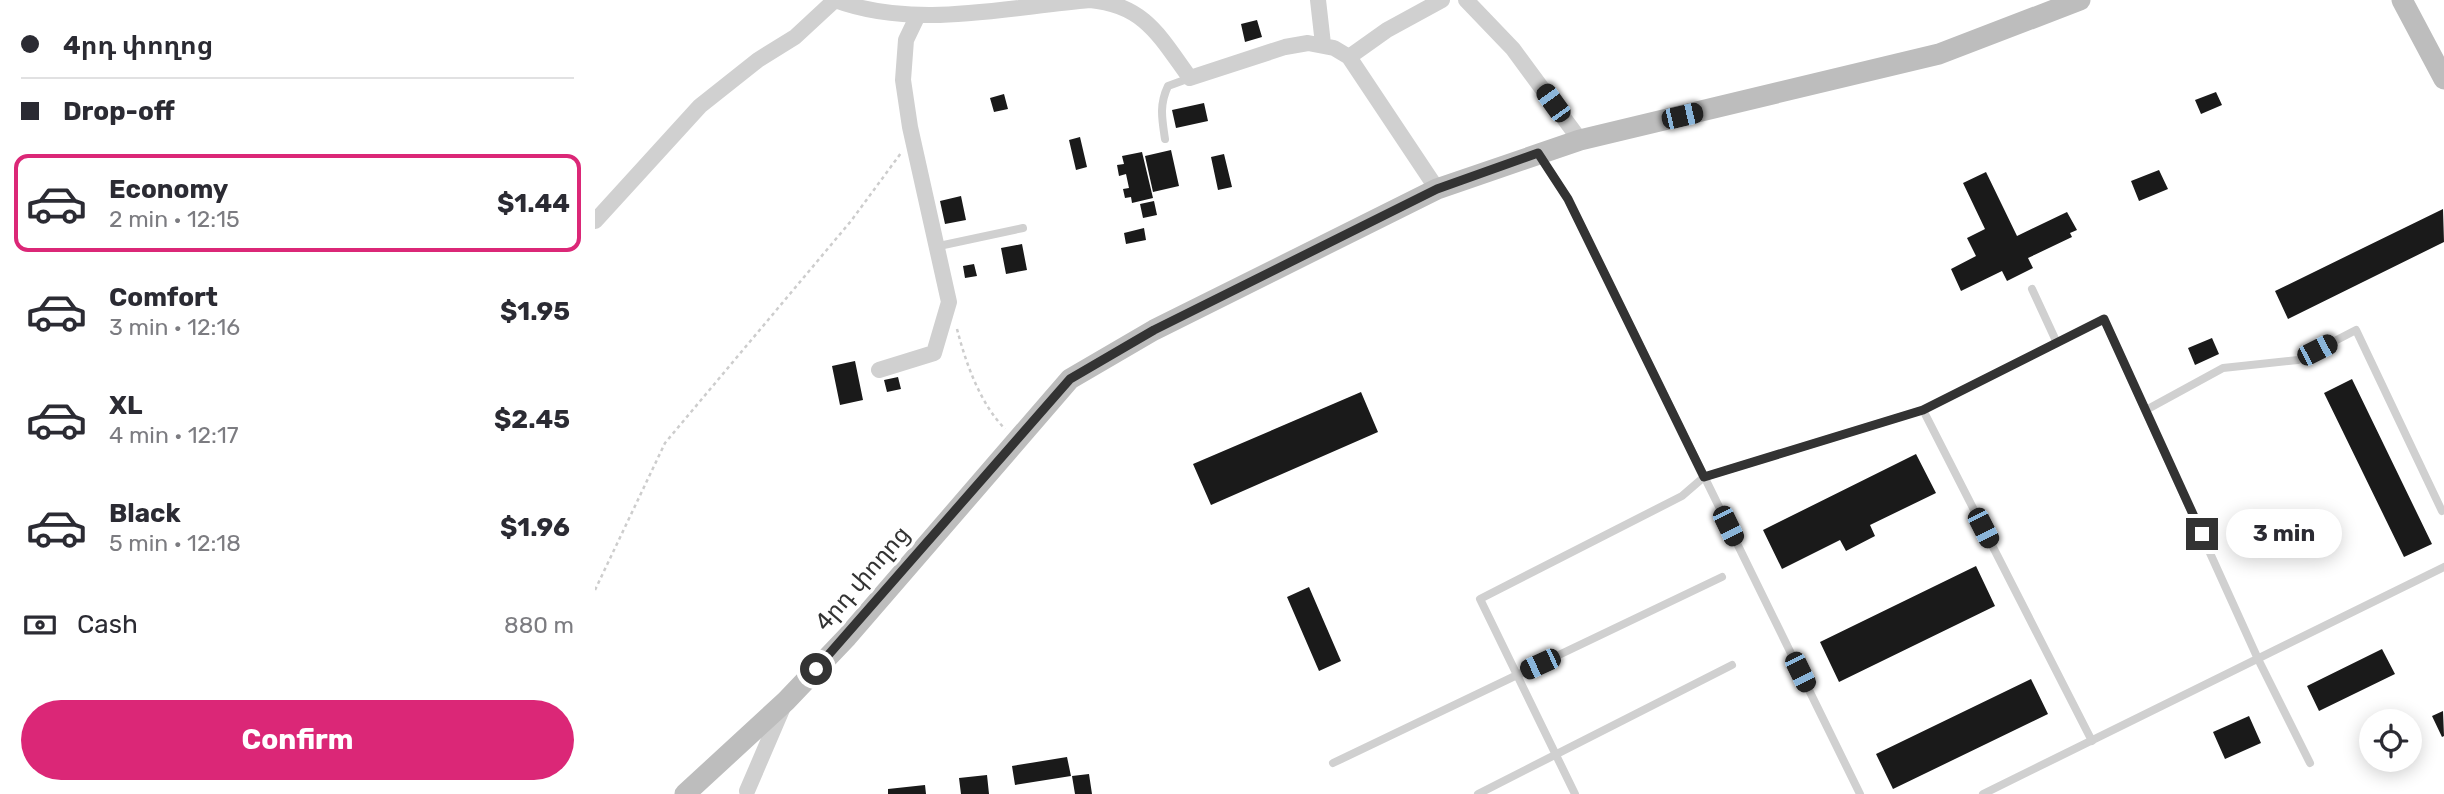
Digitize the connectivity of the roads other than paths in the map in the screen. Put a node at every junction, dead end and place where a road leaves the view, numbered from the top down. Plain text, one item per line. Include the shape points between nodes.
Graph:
1 (1318, 0) edge
2 (1441, 0) edge
3 (1466, 0) edge
4 (2080, 0) edge
5 (2402, 0) edge
6 (918, 15) junction
7 (1323, 44) junction
8 (1349, 57) junction
9 (1191, 78) junction
10 (2444, 79) edge
11 (1165, 139) dead end
12 (1580, 140) junction
13 (1538, 153) junction
14 (1437, 189) junction
15 (595, 222) edge
16 (1023, 228) dead end
17 (939, 246) junction
18 (2032, 289) dead end
19 (2057, 343) junction
20 (879, 370) dead end
21 (1923, 410) junction
22 (2146, 410) junction
23 (1704, 477) junction
24 (2442, 511) dead end
25 (2444, 567) edge
26 (1722, 577) dead end
27 (2258, 659) junction
28 (1732, 665) dead end
29 (1517, 675) junction
30 (786, 701) junction
31 (2092, 741) junction
32 (1557, 754) junction
33 (1333, 763) dead end
34 (2310, 763) dead end
35 (747, 793) edge
36 (685, 794) edge
37 (1478, 794) edge
38 (1575, 794) edge
39 (1860, 794) edge
40 (1983, 794) edge

1 - 7 street
2 - 8 street
3 - 12 street via 1504,37
4 - 12 street, 4րդ փողոց via 1938,54
5 - 10 street
6 - 9 street via 1109,2 1131,9 1150,24
6 - 15 street via 866,11 835,0 795,37 716,91
6 - 17 street via 906,40 903,80
7 - 8 street
7 - 9 street via 1285,47
8 - 14 street
9 - 11 lane via 1168,86 1163,96 1160,108
12 - 13 street, 4րդ փողոց
13 - 14 street, 4րդ փողոց
13 - 23 lane via 1568,199
14 - 30 street, 4րդ փողոց via 1154,330 1070,379
16 - 17 lane
17 - 20 street via 949,302 934,353
18 - 19 lane
19 - 21 lane
19 - 22 lane via 2104,319
21 - 23 lane
21 - 31 lane
22 - 24 lane via 2223,368 2298,360 2356,330
22 - 27 lane
23 - 29 lane via 1682,496 1480,599
23 - 39 lane
25 - 27 lane
26 - 29 lane
27 - 31 lane
27 - 34 lane
28 - 32 lane
29 - 32 lane
29 - 33 lane
30 - 35 street
30 - 36 street, 4րդ փողոց
31 - 40 lane
32 - 37 lane
32 - 38 lane

